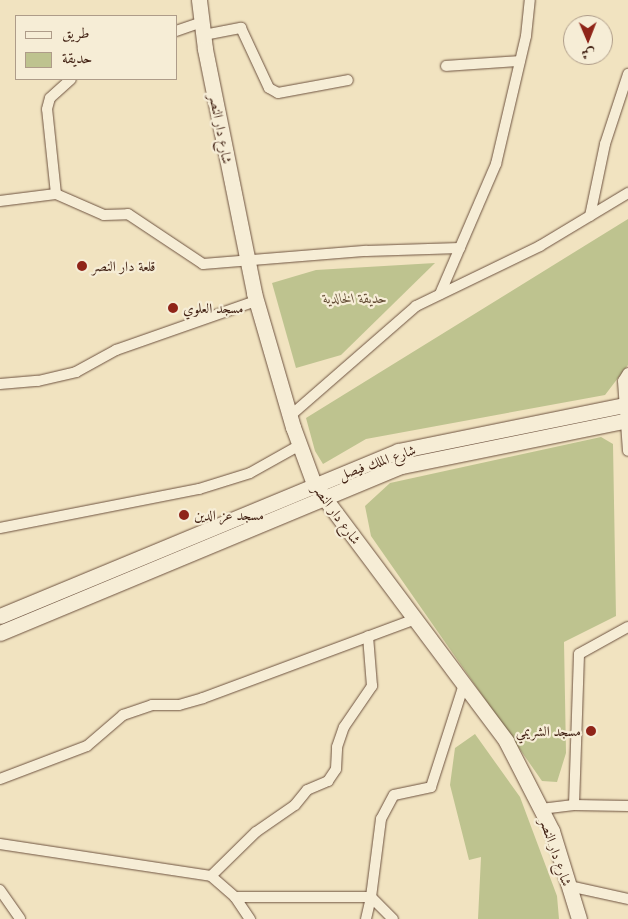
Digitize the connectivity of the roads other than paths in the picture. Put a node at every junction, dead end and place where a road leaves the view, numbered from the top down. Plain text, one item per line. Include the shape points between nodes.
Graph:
1 (199, 0) edge
2 (530, 0) edge
3 (203, 28) junction
4 (178, 31) edge
5 (520, 61) junction
6 (446, 66) dead end
7 (628, 74) edge
8 (70, 80) edge
9 (348, 80) dead end
10 (628, 193) edge
11 (56, 194) junction
12 (0, 201) edge
13 (590, 216) junction
14 (460, 248) junction
15 (247, 259) junction
16 (440, 294) junction
17 (256, 301) junction
18 (628, 373) edge
19 (0, 384) edge
20 (627, 412) edge
21 (290, 416) junction
22 (300, 445) junction
23 (628, 451) edge
24 (314, 484) junction
25 (324, 496) junction
26 (0, 528) edge
27 (0, 616) edge
28 (415, 619) junction
29 (628, 627) edge
30 (0, 633) edge
31 (368, 636) junction
32 (464, 684) junction
33 (0, 779) edge
34 (574, 805) junction
35 (628, 806) edge
36 (541, 809) junction
37 (0, 844) edge
38 (212, 876) junction
39 (569, 886) junction
40 (0, 890) edge
41 (235, 897) junction
42 (371, 897) junction
43 (628, 899) edge
44 (20, 919) edge
45 (250, 919) edge
46 (366, 919) edge
47 (393, 919) edge
48 (579, 919) edge

1 - 3 street, شارع دار النصر
2 - 5 street
3 - 4 street
3 - 9 street via 241,28 269,88 278,93
3 - 15 street, شارع دار النصر
5 - 6 street
5 - 14 street via 496,164
7 - 13 street via 610,126
8 - 11 street via 50,98 48,109
10 - 13 street
11 - 12 street
11 - 15 street via 104,215 128,214 204,264
13 - 16 street via 540,246
14 - 15 street
14 - 16 street
15 - 17 street, شارع دار النصر
16 - 21 street via 416,306
17 - 19 street via 116,350 76,372 38,381
17 - 21 street, شارع دار النصر
18 - 20 street via 623,381
20 - 23 street
20 - 24 street, شارع الملك فيصل via 398,451
20 - 25 street via 402,466
21 - 22 street, شارع دار النصر
22 - 24 street, شارع دار النصر
22 - 26 street via 250,473 199,489
24 - 25 street, شارع دار النصر
24 - 27 street, شارع الملك فيصل
25 - 28 street, شارع دار النصر
25 - 30 street
28 - 31 street
28 - 32 street, شارع دار النصر
29 - 34 street via 579,654
31 - 33 street via 203,698 179,704 152,705 124,715 87,746
31 - 38 street via 372,686 344,727 337,748 336,769 328,781 307,790 295,805 256,832
32 - 36 street, شارع دار النصر via 506,741
32 - 42 street via 431,787 394,795 381,818
34 - 35 street
34 - 36 street
36 - 39 street, شارع دار النصر via 552,831
37 - 38 street
38 - 41 street
39 - 43 street
39 - 48 street, شارع دار النصر
40 - 44 street
41 - 42 street
41 - 45 street
42 - 46 street
42 - 47 street

